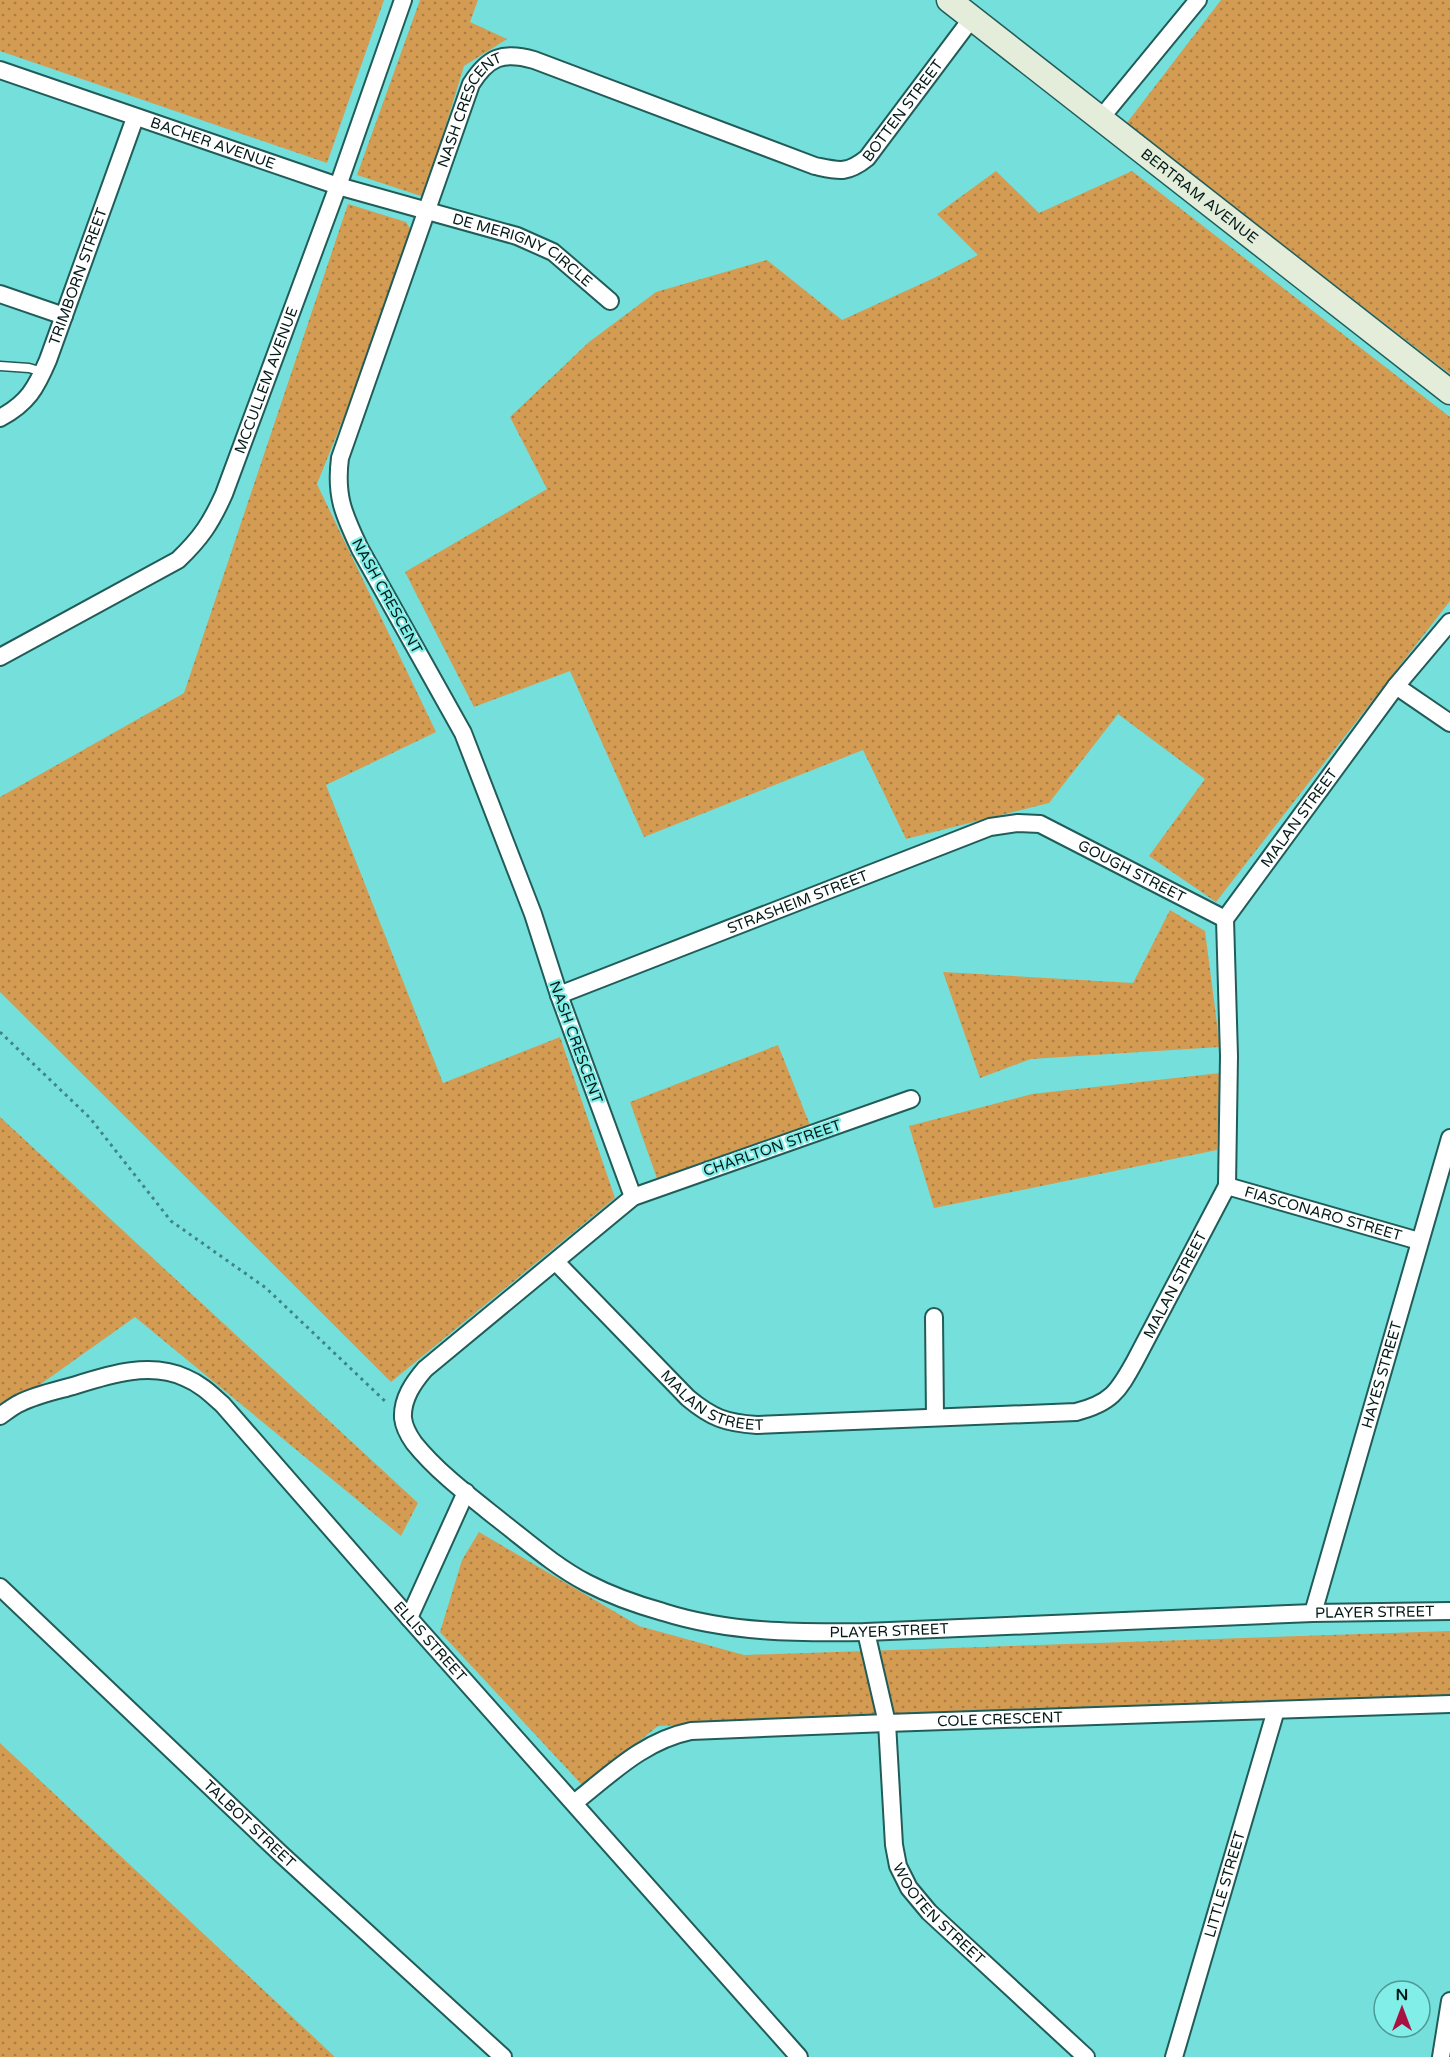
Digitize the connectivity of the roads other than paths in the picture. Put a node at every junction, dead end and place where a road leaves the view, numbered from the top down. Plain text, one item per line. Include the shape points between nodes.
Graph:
1 (403, 0) edge
2 (949, 0) edge
3 (1198, 0) edge
4 (972, 18) junction
5 (0, 70) edge
6 (135, 118) junction
7 (1101, 118) junction
8 (814, 166) joint
9 (338, 186) junction
10 (427, 211) junction
11 (0, 294) edge
12 (610, 301) dead end
13 (64, 316) junction
14 (0, 366) edge
15 (43, 372) junction
16 (1450, 392) edge
17 (0, 417) edge
18 (1450, 622) edge
19 (0, 657) edge
20 (1396, 686) junction
21 (1450, 723) edge
22 (1040, 824) joint
23 (1225, 919) junction
24 (559, 995) junction
25 (911, 1099) dead end
26 (1450, 1138) edge
27 (1227, 1186) junction
28 (633, 1197) junction
29 (1419, 1241) junction
30 (556, 1262) junction
31 (934, 1317) dead end
32 (0, 1416) edge
33 (935, 1418) junction
34 (466, 1492) junction
35 (0, 1587) edge
36 (1450, 1611) edge
37 (1313, 1613) junction
38 (409, 1618) junction
39 (866, 1632) junction
40 (1450, 1704) edge
41 (1276, 1710) junction
42 (887, 1723) junction
43 (574, 1803) junction
44 (1450, 2001) edge
45 (503, 2057) edge
46 (800, 2057) edge
47 (1086, 2057) edge
48 (1174, 2057) edge
49 (1441, 2057) edge

1 - 9 street, MCCULLEM AVENUE
2 - 4 street, BERTRAM AVENUE
3 - 7 street
4 - 7 street, BERTRAM AVENUE
4 - 8 street, BOTTEN STREET via 867,158 854,168 837,171
5 - 6 street, BACHER AVENUE
6 - 9 street, BACHER AVENUE
6 - 13 street, TRIMBORN STREET
7 - 16 street, BERTRAM AVENUE
8 - 10 street, NASH CRESCENT via 534,60 503,56 480,69 471,84
9 - 10 street, BACHER AVENUE
9 - 19 street, MCCULLEM AVENUE via 211,523 177,560
10 - 12 street, DE MERIGNY CIRCLE via 539,244
10 - 24 street, NASH CRESCENT via 340,458 339,497 360,549 463,733 533,914
11 - 13 street
13 - 15 street, TRIMBORN STREET
14 - 15 lane
15 - 17 street, TRIMBORN STREET via 26,400
18 - 20 street, MALAN STREET
20 - 21 street
20 - 23 street, MALAN STREET
22 - 23 street, GOUGH STREET
22 - 24 street, STRASHEIM STREET via 990,827
23 - 27 street, MALAN STREET
24 - 28 street, NASH CRESCENT
25 - 28 street, CHARLTON STREET
26 - 29 street, HAYES STREET
27 - 29 street, FIASCONARO STREET
27 - 33 street, MALAN STREET via 1136,1361 1110,1398 1076,1413
28 - 30 street
29 - 37 street, HAYES STREET
30 - 33 street, MALAN STREET via 688,1398 720,1420 757,1425
30 - 34 street, PLAYER STREET via 425,1370 409,1391 403,1418 406,1431
31 - 33 street
32 - 38 street, ELLIS STREET via 19,1403 120,1372 150,1370 185,1377 224,1405
34 - 38 street
34 - 39 street, PLAYER STREET via 548,1558 587,1583 664,1613 732,1628 796,1633
35 - 45 street, TALBOT STREET via 281,1854
36 - 37 street, PLAYER STREET
37 - 39 street, PLAYER STREET
38 - 43 street, ELLIS STREET
39 - 42 street, WOOTEN STREET
40 - 41 street, COLE CRESCENT
41 - 42 street, COLE CRESCENT
41 - 48 street, LITTLE STREET
42 - 43 street, COLE CRESCENT via 710,1729 678,1734 643,1749
42 - 47 street, WOOTEN STREET via 894,1845 898,1866 909,1888 929,1912
43 - 46 street, ELLIS STREET
44 - 49 street

